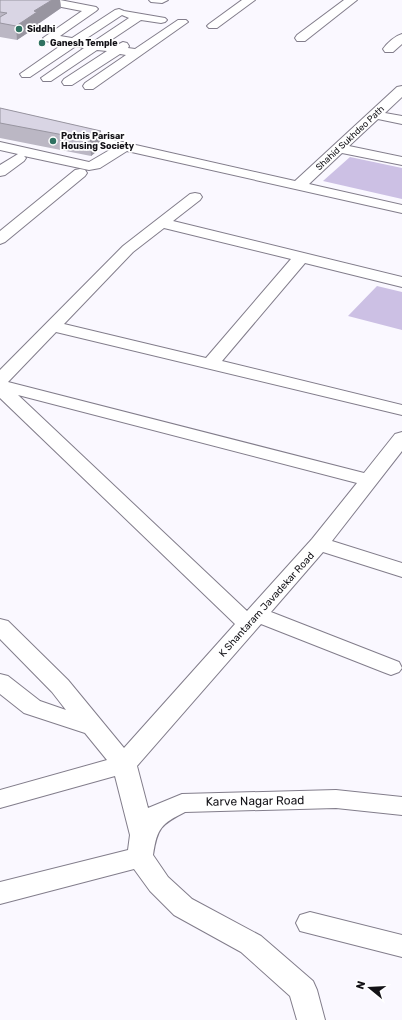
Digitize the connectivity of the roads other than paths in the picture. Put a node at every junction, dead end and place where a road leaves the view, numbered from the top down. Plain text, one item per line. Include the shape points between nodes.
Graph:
1 (40, 0) edge
2 (155, 0) edge
3 (162, 0) edge
4 (249, 0) edge
5 (350, 0) edge
6 (92, 9) junction
7 (119, 12) junction
8 (139, 16) junction
9 (182, 22) dead end
10 (213, 26) dead end
11 (148, 28) dead end
12 (301, 38) dead end
13 (402, 38) edge
14 (130, 41) dead end
15 (74, 42) junction
16 (93, 46) junction
17 (389, 49) dead end
18 (117, 50) junction
19 (136, 53) junction
20 (26, 74) dead end
21 (47, 78) dead end
22 (68, 82) dead end
23 (90, 86) dead end
24 (402, 90) edge
25 (375, 115) junction
26 (402, 120) edge
27 (58, 131) edge
28 (0, 146) edge
29 (125, 146) junction
30 (339, 148) junction
31 (19, 158) dead end
32 (402, 161) edge
33 (0, 172) edge
34 (80, 173) dead end
35 (298, 186) junction
36 (195, 197) dead end
37 (402, 209) edge
38 (0, 221) edge
39 (162, 223) junction
40 (17, 225) junction
41 (0, 239) edge
42 (302, 258) junction
43 (402, 282) edge
44 (52, 326) junction
45 (210, 364) junction
46 (0, 380) edge
47 (0, 386) edge
48 (402, 410) edge
49 (402, 438) edge
50 (369, 480) junction
51 (319, 544) junction
52 (402, 570) edge
53 (253, 619) junction
54 (0, 626) edge
55 (391, 667) dead end
56 (0, 682) edge
57 (93, 726) junction
58 (124, 764) junction
59 (0, 799) edge
60 (402, 806) edge
61 (141, 846) junction
62 (0, 893) edge
63 (310, 923) dead end
64 (402, 946) edge
65 (311, 1020) edge

1 - 6 street
2 - 3 street
4 - 10 street
5 - 12 street
6 - 7 street
6 - 15 street via 49,38
7 - 8 street
7 - 15 street
8 - 11 street via 161,20
8 - 16 street
9 - 19 street
13 - 17 street
14 - 18 street
15 - 16 street
15 - 20 street
16 - 18 street
16 - 21 street
18 - 19 street
18 - 22 street
19 - 23 street
24 - 25 street, Shahid Sukhdeo Path
25 - 26 street
25 - 30 street, Shahid Sukhdeo Path
27 - 29 street
28 - 29 street via 89,166 95,165
29 - 35 street
30 - 32 street
30 - 35 street, Shahid Sukhdeo Path
31 - 33 street
34 - 40 street
35 - 37 street
36 - 39 street
38 - 40 street
39 - 42 street
39 - 44 street via 128,249
40 - 41 street
42 - 43 street
42 - 45 street
44 - 45 street
44 - 46 street
45 - 48 street
47 - 50 street
47 - 53 street
49 - 50 street, K Shantaram Javadekar Road
50 - 51 street, K Shantaram Javadekar Road
51 - 52 street
51 - 53 street, K Shantaram Javadekar Road
53 - 55 street
53 - 58 street, K Shantaram Javadekar Road
54 - 57 street via 60,686
56 - 57 street via 32,707
57 - 58 street
58 - 59 street
58 - 61 street
60 - 61 street, Karve Nagar Road via 336,799 182,803 158,814
61 - 62 street
61 - 65 street via 159,884 182,907 251,944 303,990
63 - 64 street

